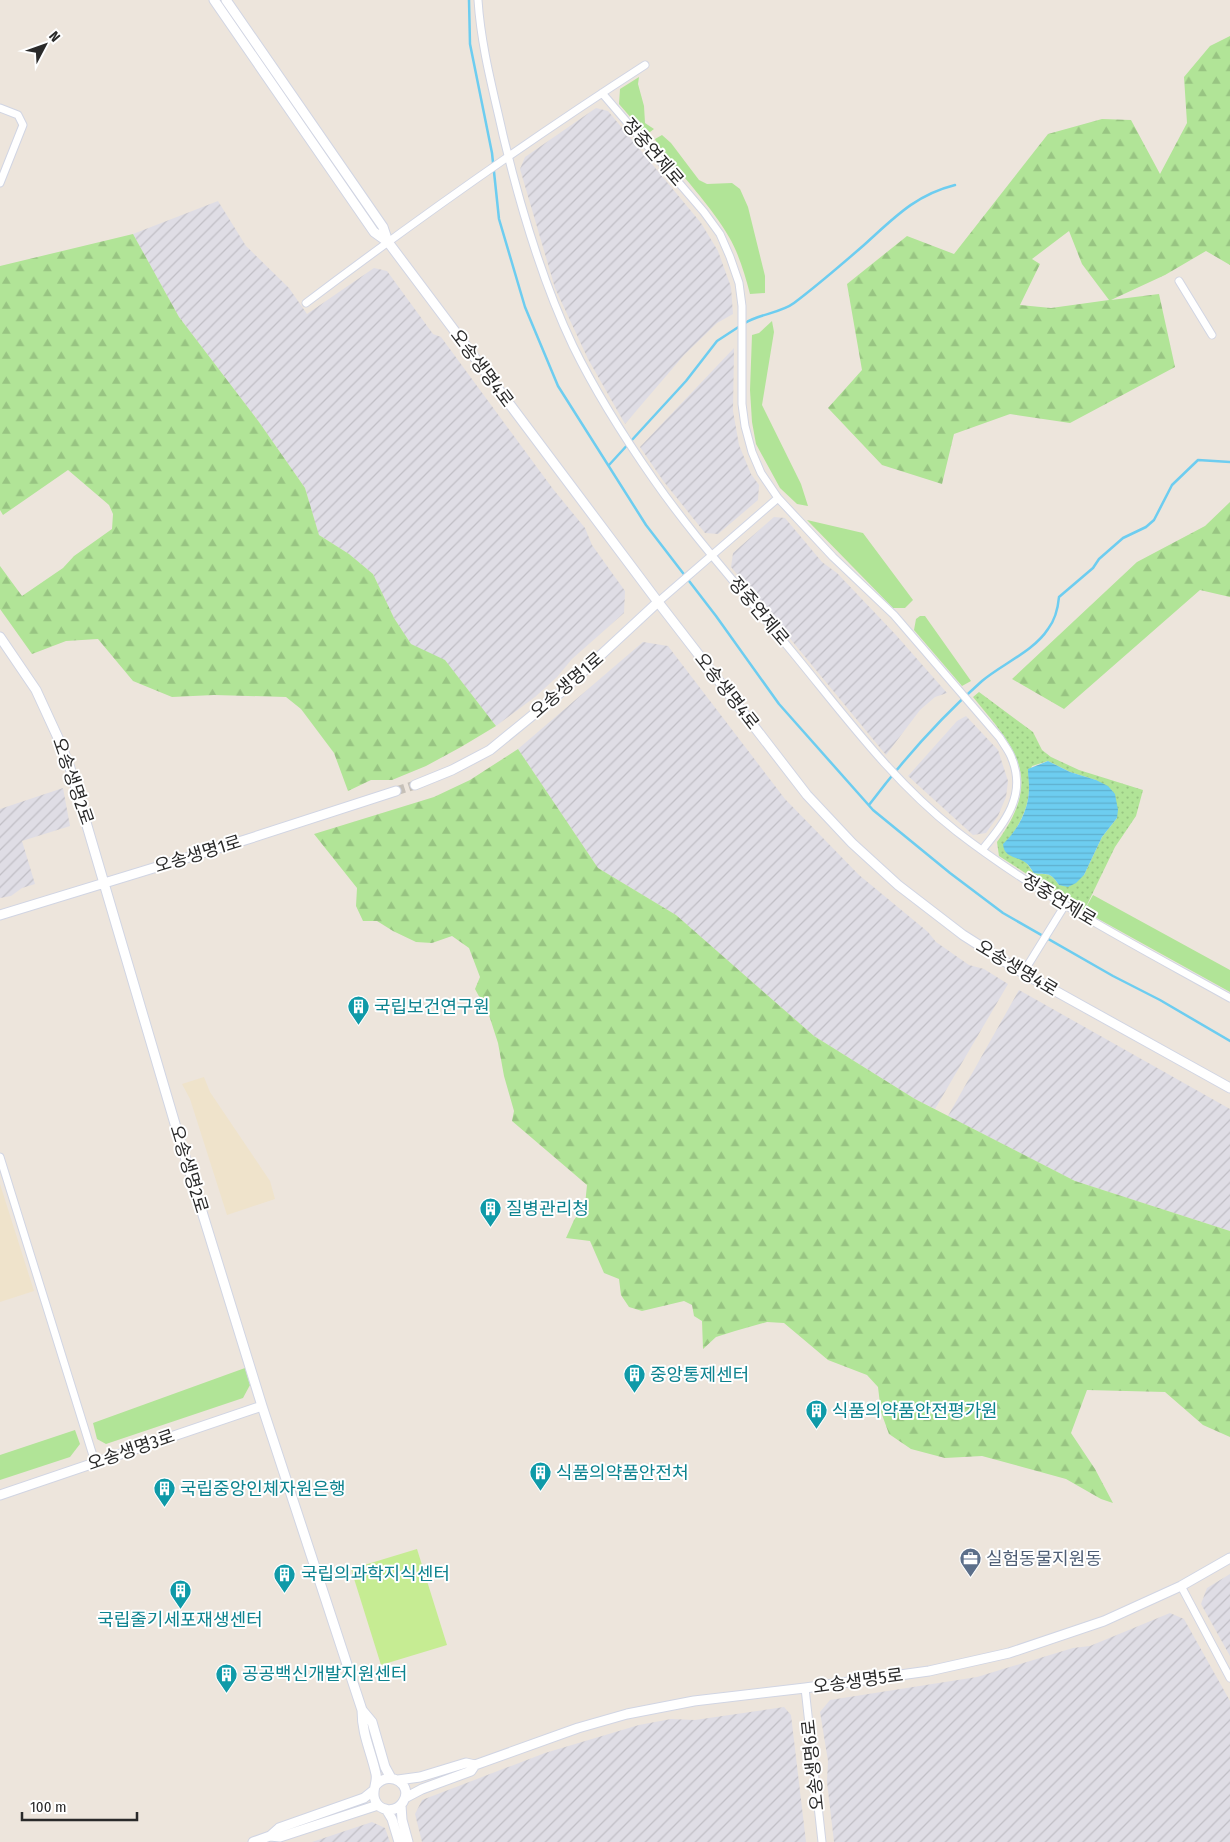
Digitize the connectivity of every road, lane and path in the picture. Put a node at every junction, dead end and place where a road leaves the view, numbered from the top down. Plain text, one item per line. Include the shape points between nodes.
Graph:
1 (214, 0) edge
2 (226, 0) edge
3 (478, 0) edge
4 (645, 65) dead end
5 (602, 93) junction
6 (0, 108) edge
7 (508, 156) junction
8 (0, 183) edge
9 (388, 242) junction
10 (1179, 281) dead end
11 (306, 303) dead end
12 (1212, 335) dead end
13 (778, 498) junction
14 (710, 558) junction
15 (658, 602) junction
16 (0, 637) edge
17 (416, 785) tunnel mouth
18 (396, 791) tunnel mouth
19 (982, 850) junction
20 (105, 882) junction
21 (1063, 908) junction
22 (0, 915) edge
23 (1026, 969) junction
24 (1230, 998) edge
25 (1230, 1088) edge
26 (0, 1157) edge
27 (262, 1406) junction
28 (95, 1462) junction
29 (0, 1495) edge
30 (1230, 1558) edge
31 (1181, 1586) junction
32 (1230, 1678) edge
33 (805, 1688) junction
34 (362, 1710) junction
35 (474, 1765) junction
36 (395, 1779) junction
37 (375, 1788) junction
38 (403, 1802) junction
39 (382, 1807) junction
40 (270, 1836) junction
41 (253, 1842) edge
42 (399, 1842) edge
43 (408, 1842) edge
44 (822, 1842) edge

1 - 9 street via 374,232
2 - 9 street via 383,227
3 - 7 street via 486,57
4 - 5 street
5 - 7 street
5 - 13 street, 정중연제로 via 720,234 739,283 745,426 761,473
6 - 8 street via 18,115 23,125
7 - 9 street
7 - 14 street, 정중연제로 via 534,247 572,344 622,432
9 - 11 street
9 - 15 street, 오송생명4로
10 - 12 street
13 - 14 street
13 - 19 street via 894,616 1012,758 1016,775 1012,809
14 - 15 street
14 - 19 street, 정중연제로 via 902,782 954,830
15 - 17 street, 오송생명1로 via 561,692 490,750
15 - 23 street, 오송생명4로 via 806,795 852,843 898,885 964,935
16 - 20 street, 오송생명2로 via 36,690 59,740
18 - 20 street, 오송생명1로
19 - 21 street, 정중연제로
20 - 22 street, 오송생명1로
20 - 27 street, 오송생명2로
21 - 23 street
21 - 24 street, 정중연제로
23 - 25 street, 오송생명4로
26 - 28 street
27 - 28 street, 오송생명3로
27 - 34 street, 오송생명2로
28 - 29 street, 오송생명3로
30 - 31 street, 오송생명5로
31 - 32 street
31 - 33 street, 오송생명5로 via 1104,1621 1009,1653 929,1671
33 - 35 street, 오송생명5로 via 627,1714
33 - 44 street, 오송생명6로
34 - 36 street, 오송생명2로 via 372,1722 385,1767
34 - 37 street, 오송생명2로 via 362,1728 376,1774
35 - 36 street, 오송생명5로 via 466,1763 420,1777
35 - 38 street, 오송생명5로 via 471,1771 422,1789
36 - 37 street via 383,1779
36 - 38 street via 404,1788
37 - 39 street via 373,1796
37 - 40 street via 364,1798 279,1828
38 - 39 street via 394,1809
38 - 43 street via 402,1820
39 - 40 street via 280,1837
39 - 42 street via 392,1819
40 - 41 street

